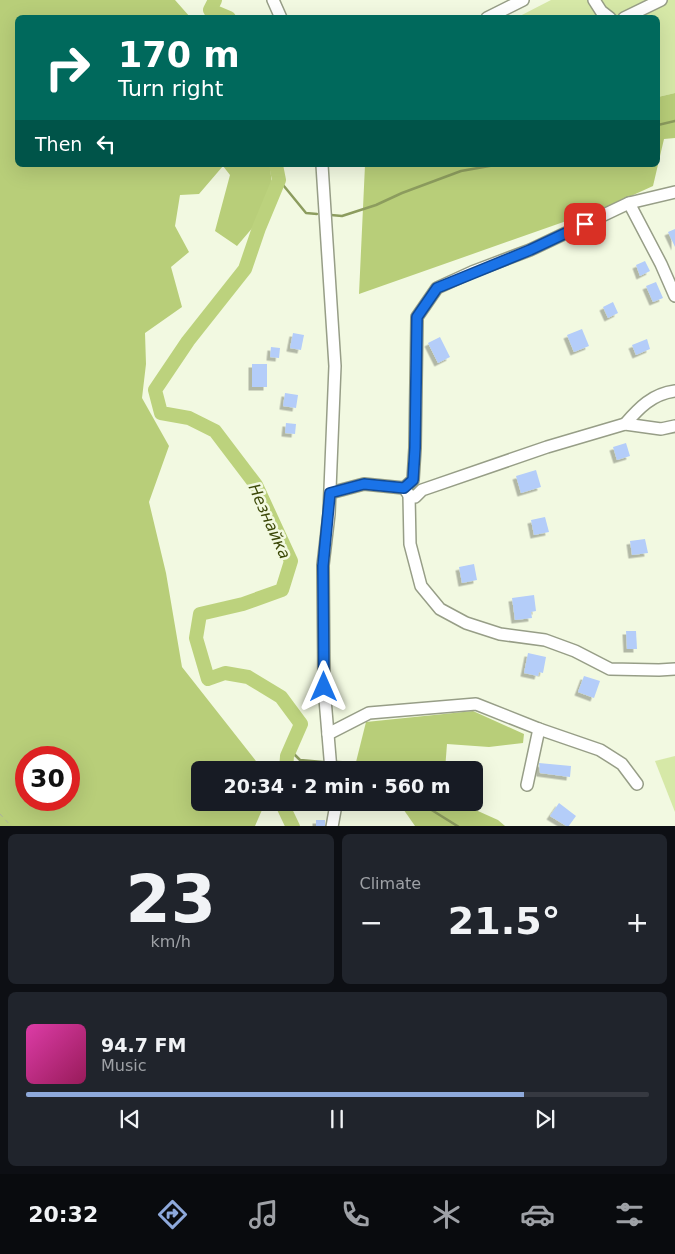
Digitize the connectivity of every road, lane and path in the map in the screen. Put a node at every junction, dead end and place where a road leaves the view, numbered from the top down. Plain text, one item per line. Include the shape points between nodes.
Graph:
1 (273, 0) edge
2 (523, 0) edge
3 (594, 0) edge
4 (661, 0) edge
5 (280, 15) edge
6 (493, 15) edge
7 (606, 15) edge
8 (630, 15) edge
9 (322, 167) edge
10 (675, 192) edge
11 (628, 203) junction
12 (675, 296) edge
13 (675, 391) edge
14 (625, 424) junction
15 (675, 426) edge
16 (406, 492) junction
17 (330, 493) junction
18 (675, 669) edge
19 (539, 730) junction
20 (328, 734) junction
21 (330, 761) edge
22 (637, 784) dead end
23 (527, 785) dead end
24 (335, 811) edge
25 (0, 814) edge
26 (12, 826) edge
27 (332, 826) edge

1 - 5 street
2 - 6 street
3 - 7 street
4 - 8 street
9 - 17 street via 335,366
10 - 11 street
11 - 12 street
11 - 16 street via 530,250 437,288 417,317 415,456 413,480
13 - 14 street via 642,405
14 - 15 street via 661,429
14 - 16 street via 422,490 415,497
16 - 17 street via 364,484
16 - 18 street via 410,544 421,586 440,609 466,624 500,634 545,640 576,651 610,669
17 - 20 street via 323,566 324,687
19 - 20 street via 476,704 369,712
19 - 22 street via 600,750 622,764
19 - 23 street
20 - 21 street
24 - 27 street
25 - 26 path

